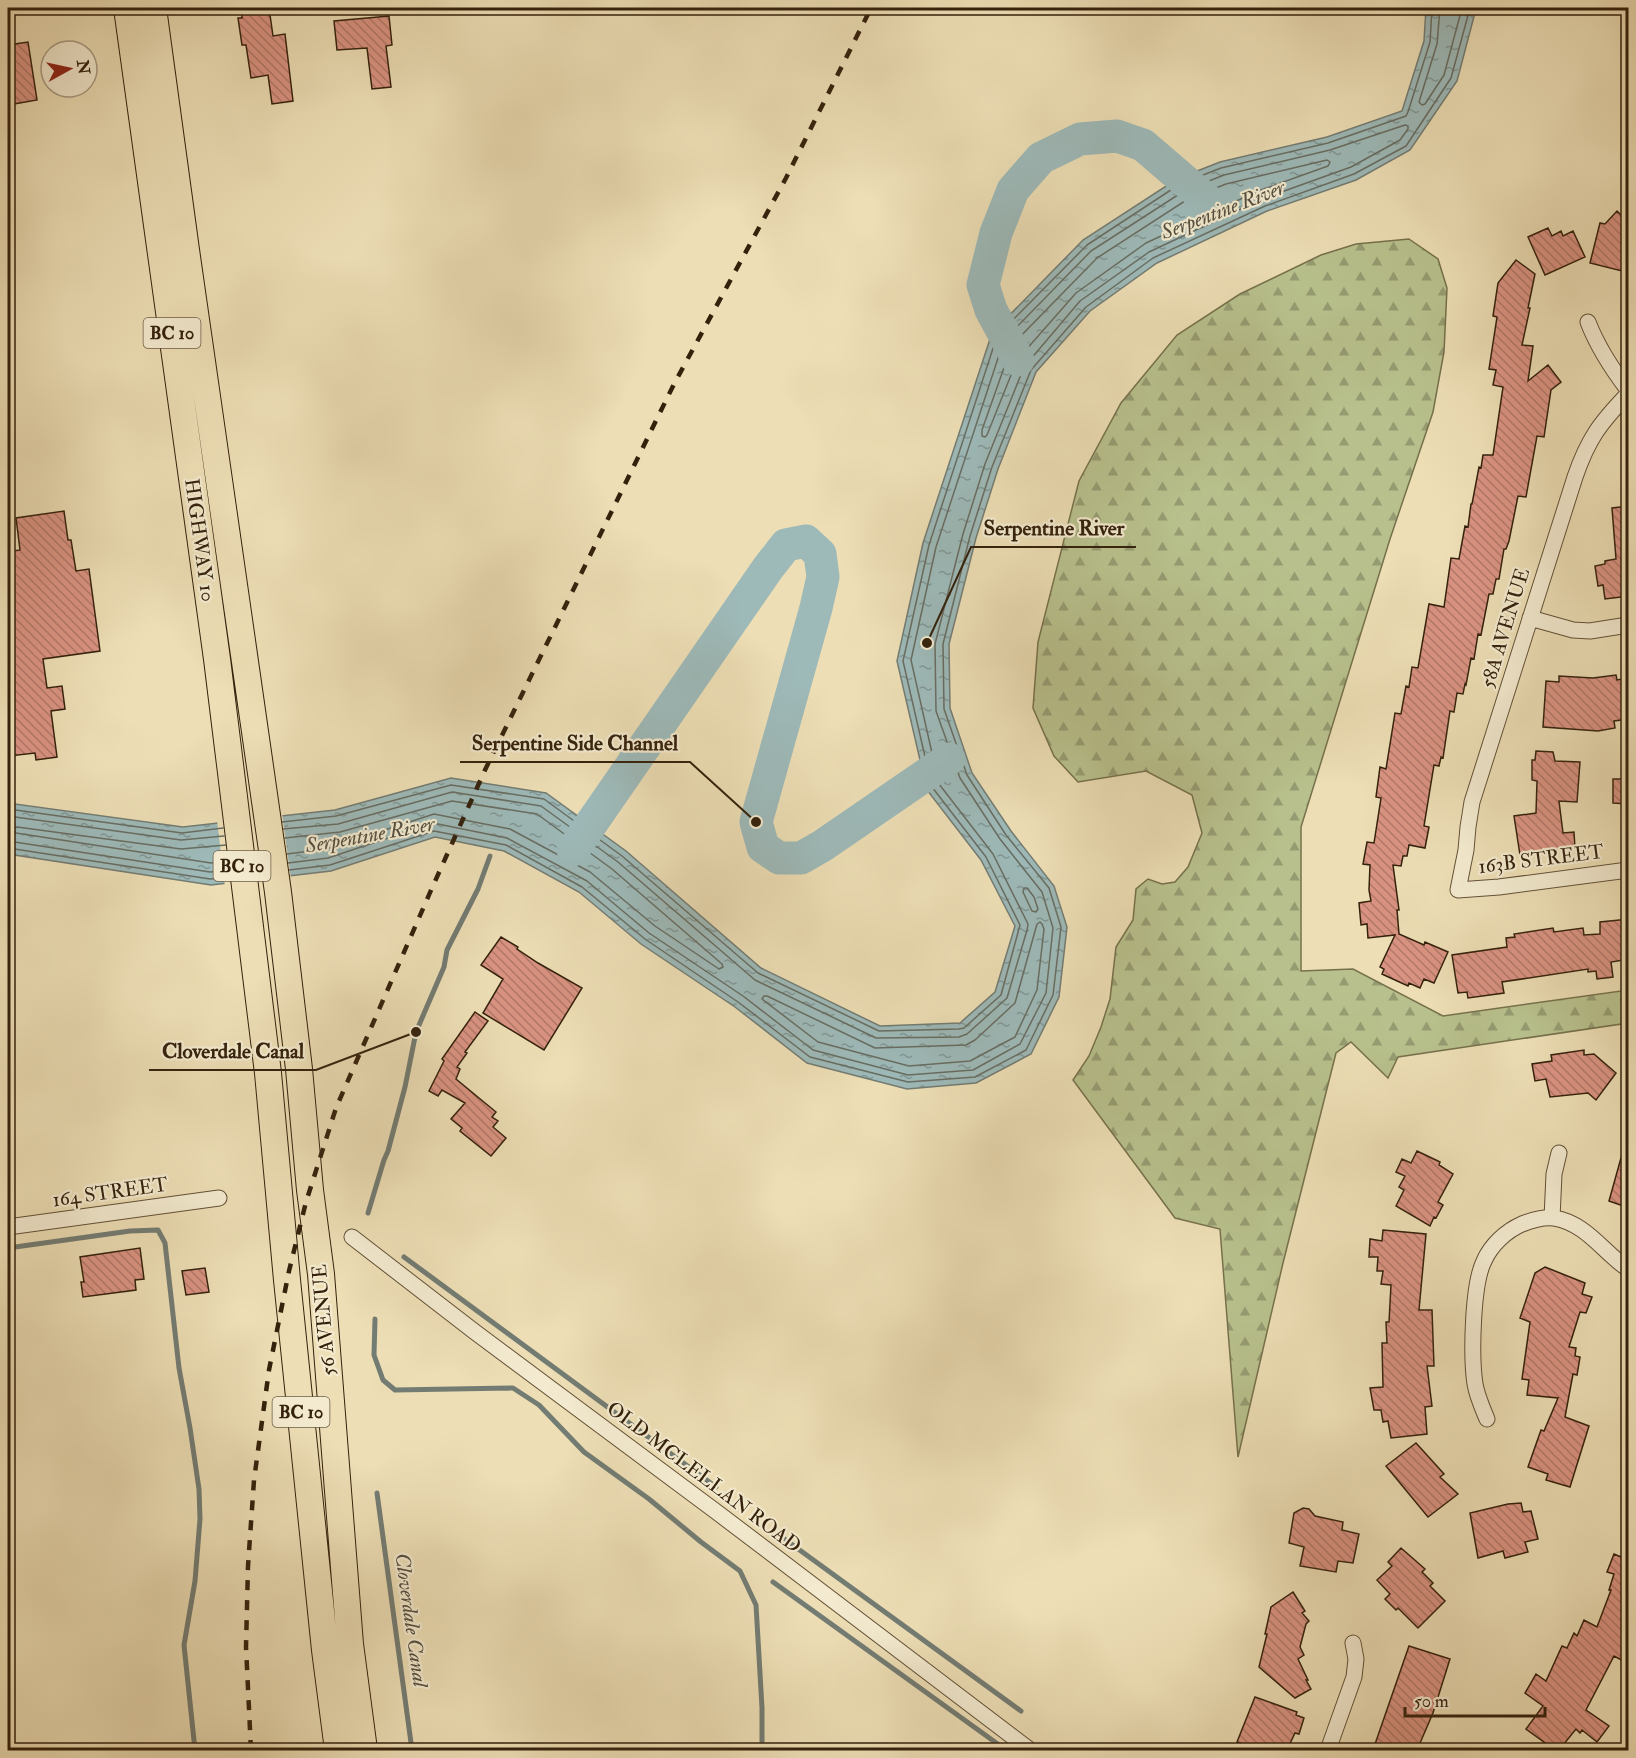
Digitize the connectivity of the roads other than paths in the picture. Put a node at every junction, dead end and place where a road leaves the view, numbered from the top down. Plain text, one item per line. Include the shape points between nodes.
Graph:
1 (127, 8) edge
2 (153, 8) edge
3 (1588, 322) dead end
4 (1629, 392) edge
5 (1530, 618) junction
6 (1629, 626) edge
7 (1629, 870) edge
8 (1458, 890) joint
9 (299, 1069) joint
10 (268, 1073) joint
11 (1559, 1153) dead end
12 (219, 1198) dead end
13 (1552, 1218) junction
14 (8, 1227) edge
15 (352, 1237) dead end
16 (1629, 1269) edge
17 (1487, 1419) dead end
18 (1353, 1643) dead end
19 (338, 1750) edge
20 (364, 1750) edge
21 (1030, 1750) edge
22 (1328, 1750) edge

1 - 10 highway, HIGHWAY 10 / BC 10
2 - 9 highway, HIGHWAY 10 / BC 10 via 278,892
3 - 4 street, 58A AVENUE via 1595,341
4 - 5 street, 58A AVENUE via 1598,427 1584,451
5 - 6 street via 1573,630
5 - 8 street, 58A AVENUE via 1472,802
7 - 8 street, 163B STREET
9 - 20 highway, 56 AVENUE / BC 10 via 321,1274 350,1644
10 - 19 highway, 56 AVENUE / BC 10
11 - 13 street
12 - 14 street, 164 STREET
13 - 16 street via 1584,1230
13 - 17 street via 1516,1227 1502,1237 1483,1262 1478,1278 1474,1370 1475,1386
15 - 21 street, OLD MCLELLAN ROAD
18 - 22 street via 1354,1677

